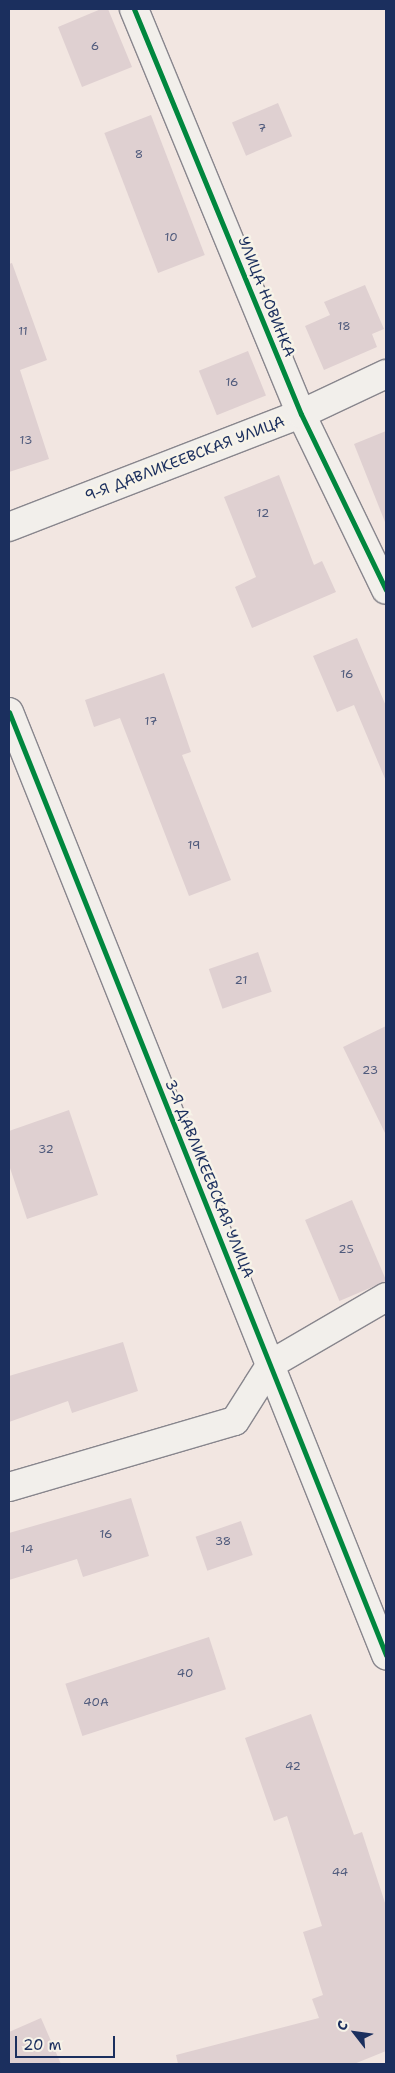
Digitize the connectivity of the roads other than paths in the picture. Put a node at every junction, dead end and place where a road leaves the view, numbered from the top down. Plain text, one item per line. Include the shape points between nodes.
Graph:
1 (134, 9) edge
2 (386, 374) edge
3 (301, 414) junction
4 (9, 527) edge
5 (386, 590) edge
6 (9, 712) edge
7 (386, 1297) edge
8 (271, 1364) junction
9 (9, 1487) edge
10 (386, 1655) edge

1 - 3 street, УЛИЦА НОВИНКА
2 - 3 street, 9-Я ДАВЛИКЕЕВСКАЯ УЛИЦА
3 - 4 street, 9-Я ДАВЛИКЕЕВСКАЯ УЛИЦА
3 - 5 street, УЛИЦА НОВИНКА
6 - 8 street, 3-Я ДАВЛИКЕЕВСКАЯ УЛИЦА
7 - 8 street
8 - 9 street via 235,1421
8 - 10 street, 3-Я ДАВЛИКЕЕВСКАЯ УЛИЦА

